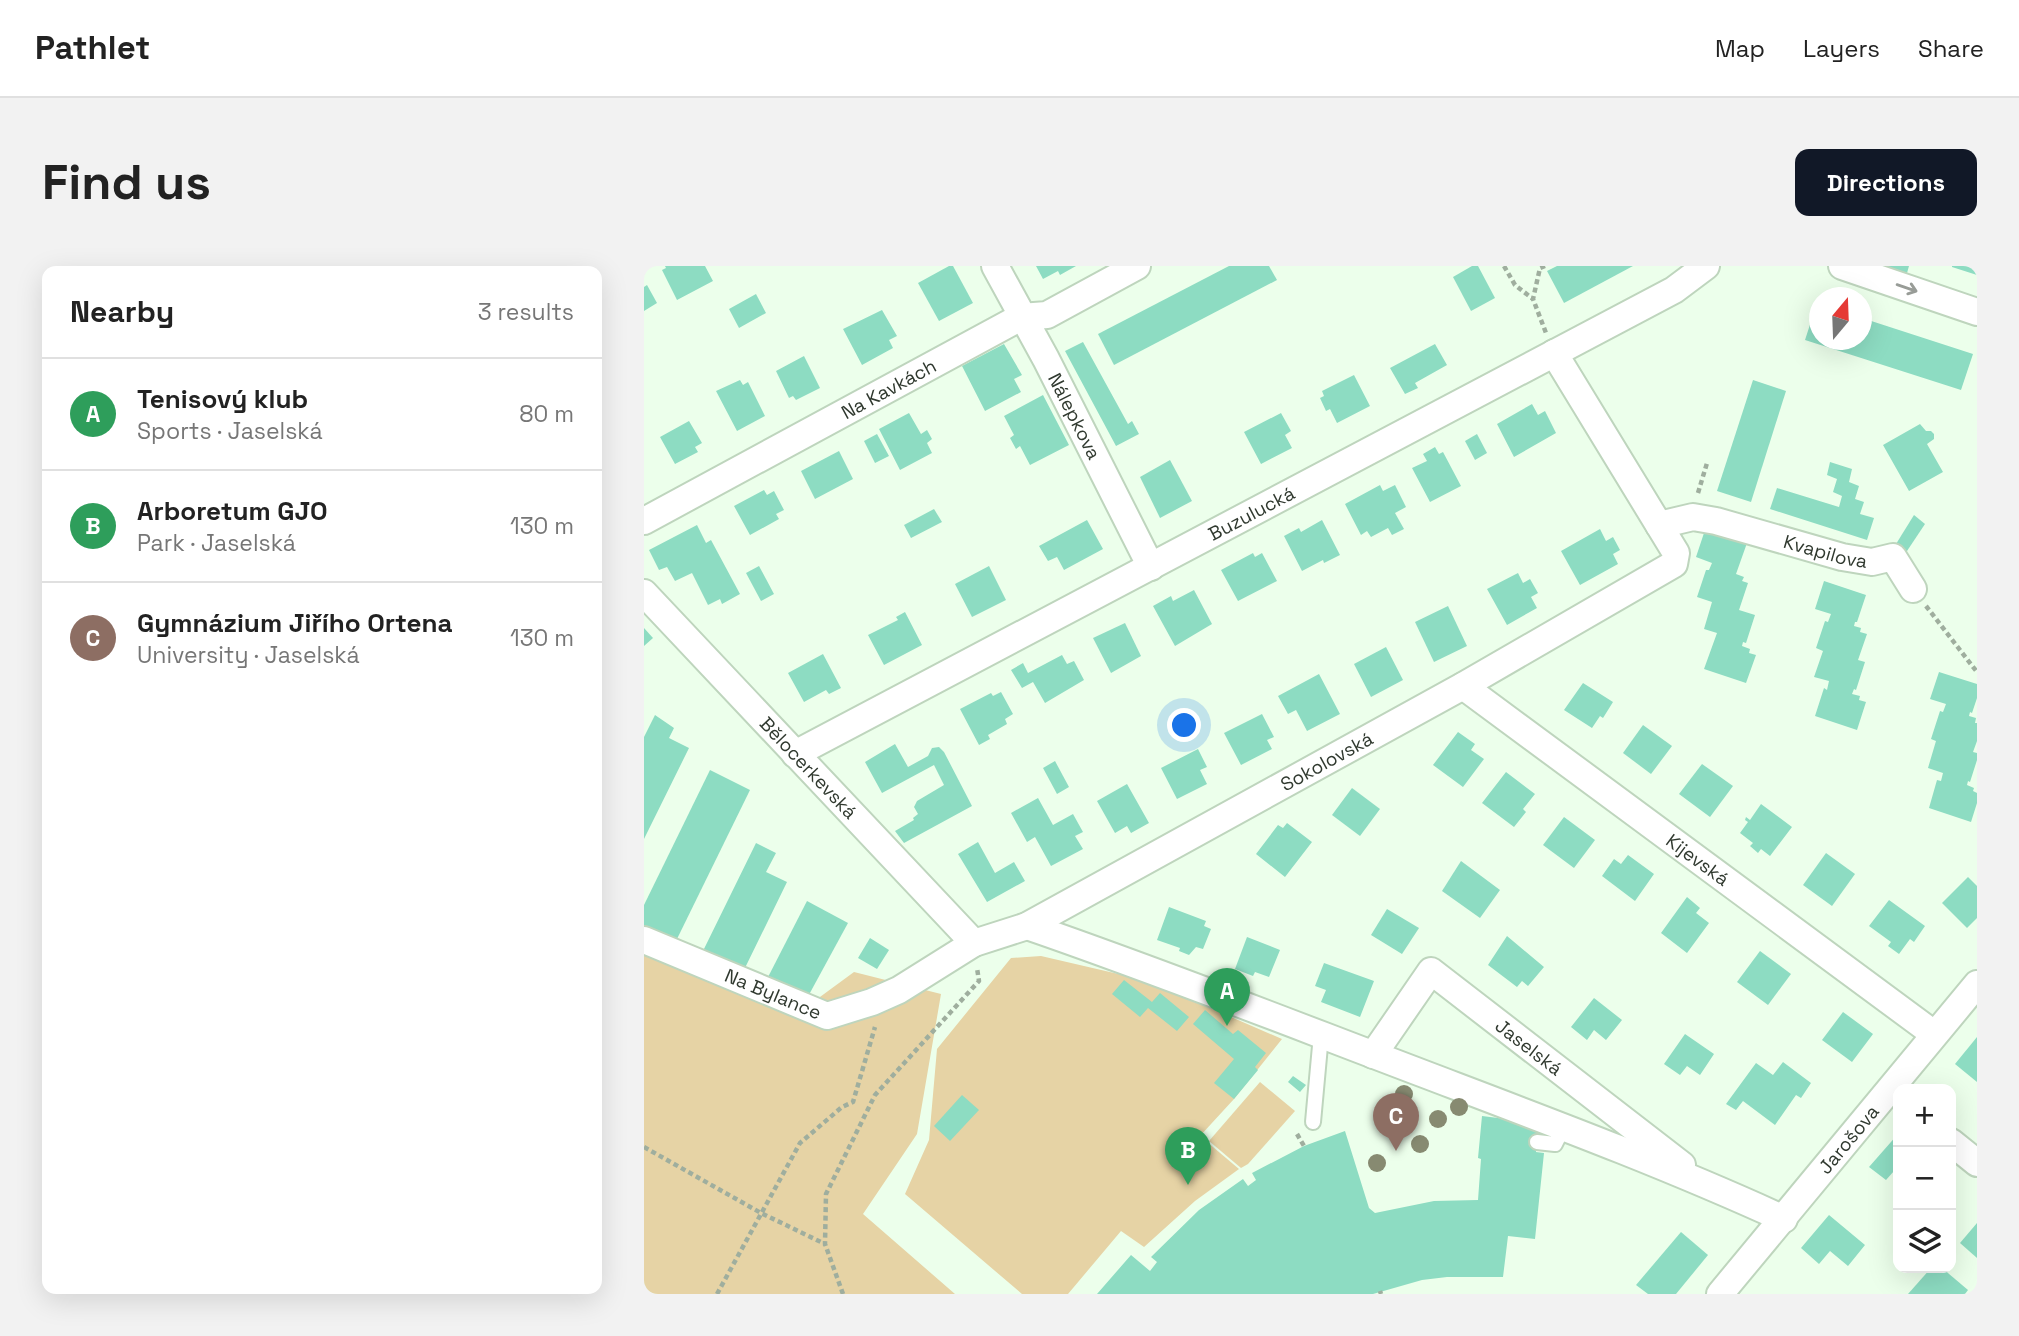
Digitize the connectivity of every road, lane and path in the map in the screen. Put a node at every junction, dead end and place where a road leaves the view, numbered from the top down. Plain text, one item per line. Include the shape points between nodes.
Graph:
1 (995, 266) edge
2 (1137, 266) edge
3 (1504, 266) edge
4 (1545, 266) edge
5 (1706, 266) edge
6 (1842, 266) edge
7 (1533, 299) junction
8 (1977, 312) edge
9 (1021, 317) junction
10 (1554, 353) junction
11 (1707, 463) dead end
12 (1695, 501) dead end
13 (644, 521) edge
14 (1659, 525) junction
15 (1152, 567) junction
16 (1913, 589) joint
17 (644, 593) edge
18 (1977, 672) edge
19 (1462, 686) junction
20 (795, 754) junction
21 (1027, 926) junction
22 (644, 940) edge
23 (974, 943) junction
24 (1977, 984) edge
25 (883, 997) junction
26 (1934, 1034) junction
27 (1321, 1035) junction
28 (1373, 1055) junction
29 (1901, 1084) edge
30 (1893, 1095) edge
31 (1313, 1122) dead end
32 (1563, 1128) junction
33 (1537, 1142) dead end
34 (1956, 1146) edge
35 (644, 1147) edge
36 (1977, 1164) edge
37 (1706, 1183) junction
38 (761, 1213) junction
39 (1784, 1219) junction
40 (825, 1244) junction
41 (717, 1294) edge
42 (843, 1294) edge
43 (1720, 1294) edge

1 - 9 street, Nálepkova
2 - 9 street, Na Kavkách via 1047,315
3 - 7 path via 1515,285
4 - 7 path
5 - 10 street, Buzulucká via 1674,290
6 -> 8 street
7 - 10 path
9 - 13 street, Na Kavkách
9 - 15 street, Nálepkova
10 - 14 street
10 - 15 street, Buzulucká
11 - 12 path
14 - 16 street, Kvapilova via 1693,517 1842,557 1872,562 1893,557
14 - 19 street, Sokolovská via 1676,553 1674,564
15 - 20 street, Buzulucká
16 - 18 path
17 - 20 street, Bělocerkevská
19 - 21 street, Sokolovská
19 - 26 street, Kijevská
20 - 23 street, Bělocerkevská
21 - 23 street, Sokolovská
21 - 27 street, Jaselská
22 - 25 street, Na Bylance via 827,1016
23 - 25 street, Na Bylance
23 - 40 path via 979,981 876,1095 826,1194
24 - 26 street, Jarošova
25 - 38 path via 853,1102 800,1143
26 - 29 street, Jarošova
27 - 28 street, Jaselská
27 - 31 lane
28 - 32 street, Jaselská
28 - 37 street, Jaselská via 1432,971
30 - 39 street, Jarošova
32 - 33 lane via 1555,1144
32 - 37 street, Jaselská via 1619,1155
34 - 36 street
35 - 38 path
37 - 39 street, Jaselská
38 - 40 path
38 - 41 path
39 - 43 street, Jarošova
40 - 42 path

